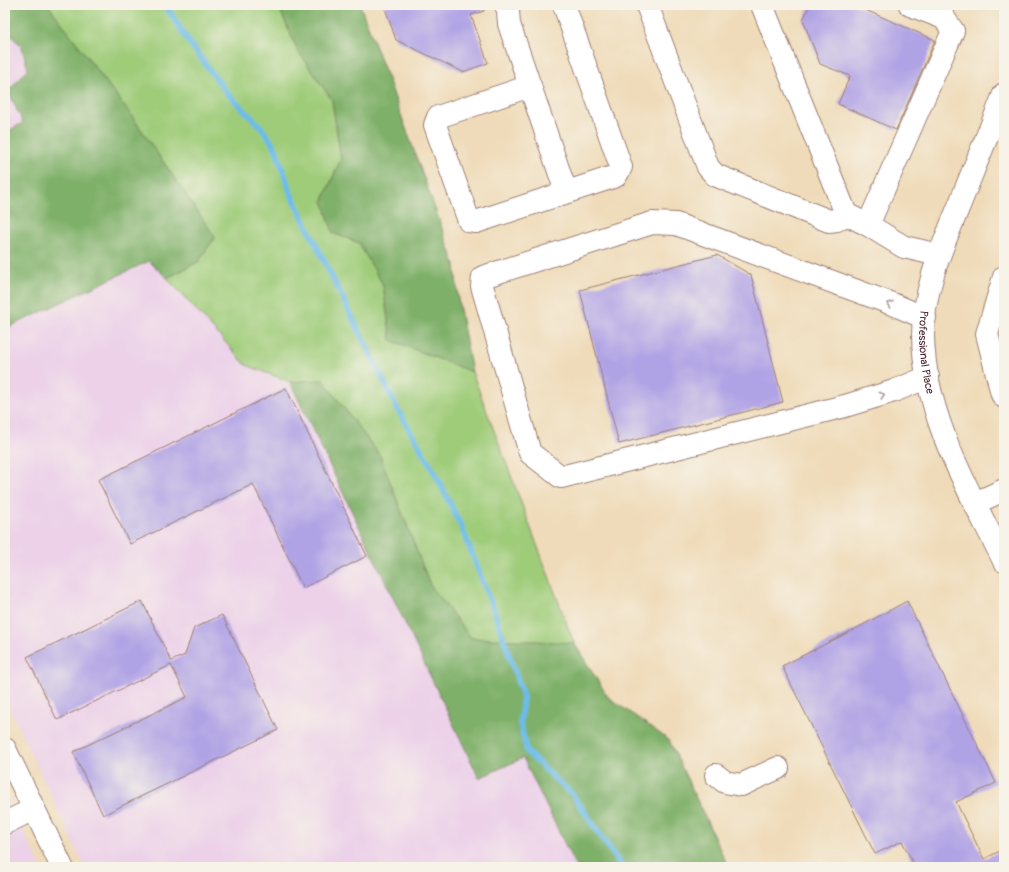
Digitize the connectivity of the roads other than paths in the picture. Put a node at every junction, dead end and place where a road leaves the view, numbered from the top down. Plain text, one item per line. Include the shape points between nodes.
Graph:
1 (506, 5) edge
2 (564, 5) edge
3 (647, 5) edge
4 (762, 5) edge
5 (910, 5) edge
6 (530, 86) junction
7 (1004, 94) edge
8 (999, 123) edge
9 (566, 192) junction
10 (846, 214) junction
11 (868, 225) junction
12 (939, 255) junction
13 (1004, 277) edge
14 (925, 318) junction
15 (998, 350) edge
16 (928, 377) junction
17 (1004, 397) edge
18 (1004, 490) edge
19 (975, 503) junction
20 (1004, 561) edge
21 (5, 749) edge
22 (778, 768) dead end
23 (716, 776) dead end
24 (34, 809) junction
25 (5, 823) edge
26 (62, 867) edge

1 - 6 street via 509,24
2 - 9 street via 621,167 616,176
3 - 10 street via 708,168 715,175 829,221 837,220
4 - 10 street
5 - 11 street via 944,18 953,31
6 - 9 street
6 - 9 street via 438,117 435,125 469,221 476,222
7 - 8 street, Professional Place
8 - 12 street, Professional Place
10 - 11 street
11 - 12 street via 904,247
12 - 14 street, Professional Place via 926,302
13 - 15 street via 987,334
14 - 16 street, Professional Place via 923,334
14 -> 16 street via 676,224 652,223 483,277 482,286 530,453 561,477 845,406 894,391
15 - 17 street
16 - 19 street, Professional Place via 950,449
18 - 19 street
19 - 20 street, Professional Place
21 - 24 street
22 - 23 street via 741,785 725,782
24 - 25 street
24 - 26 street

